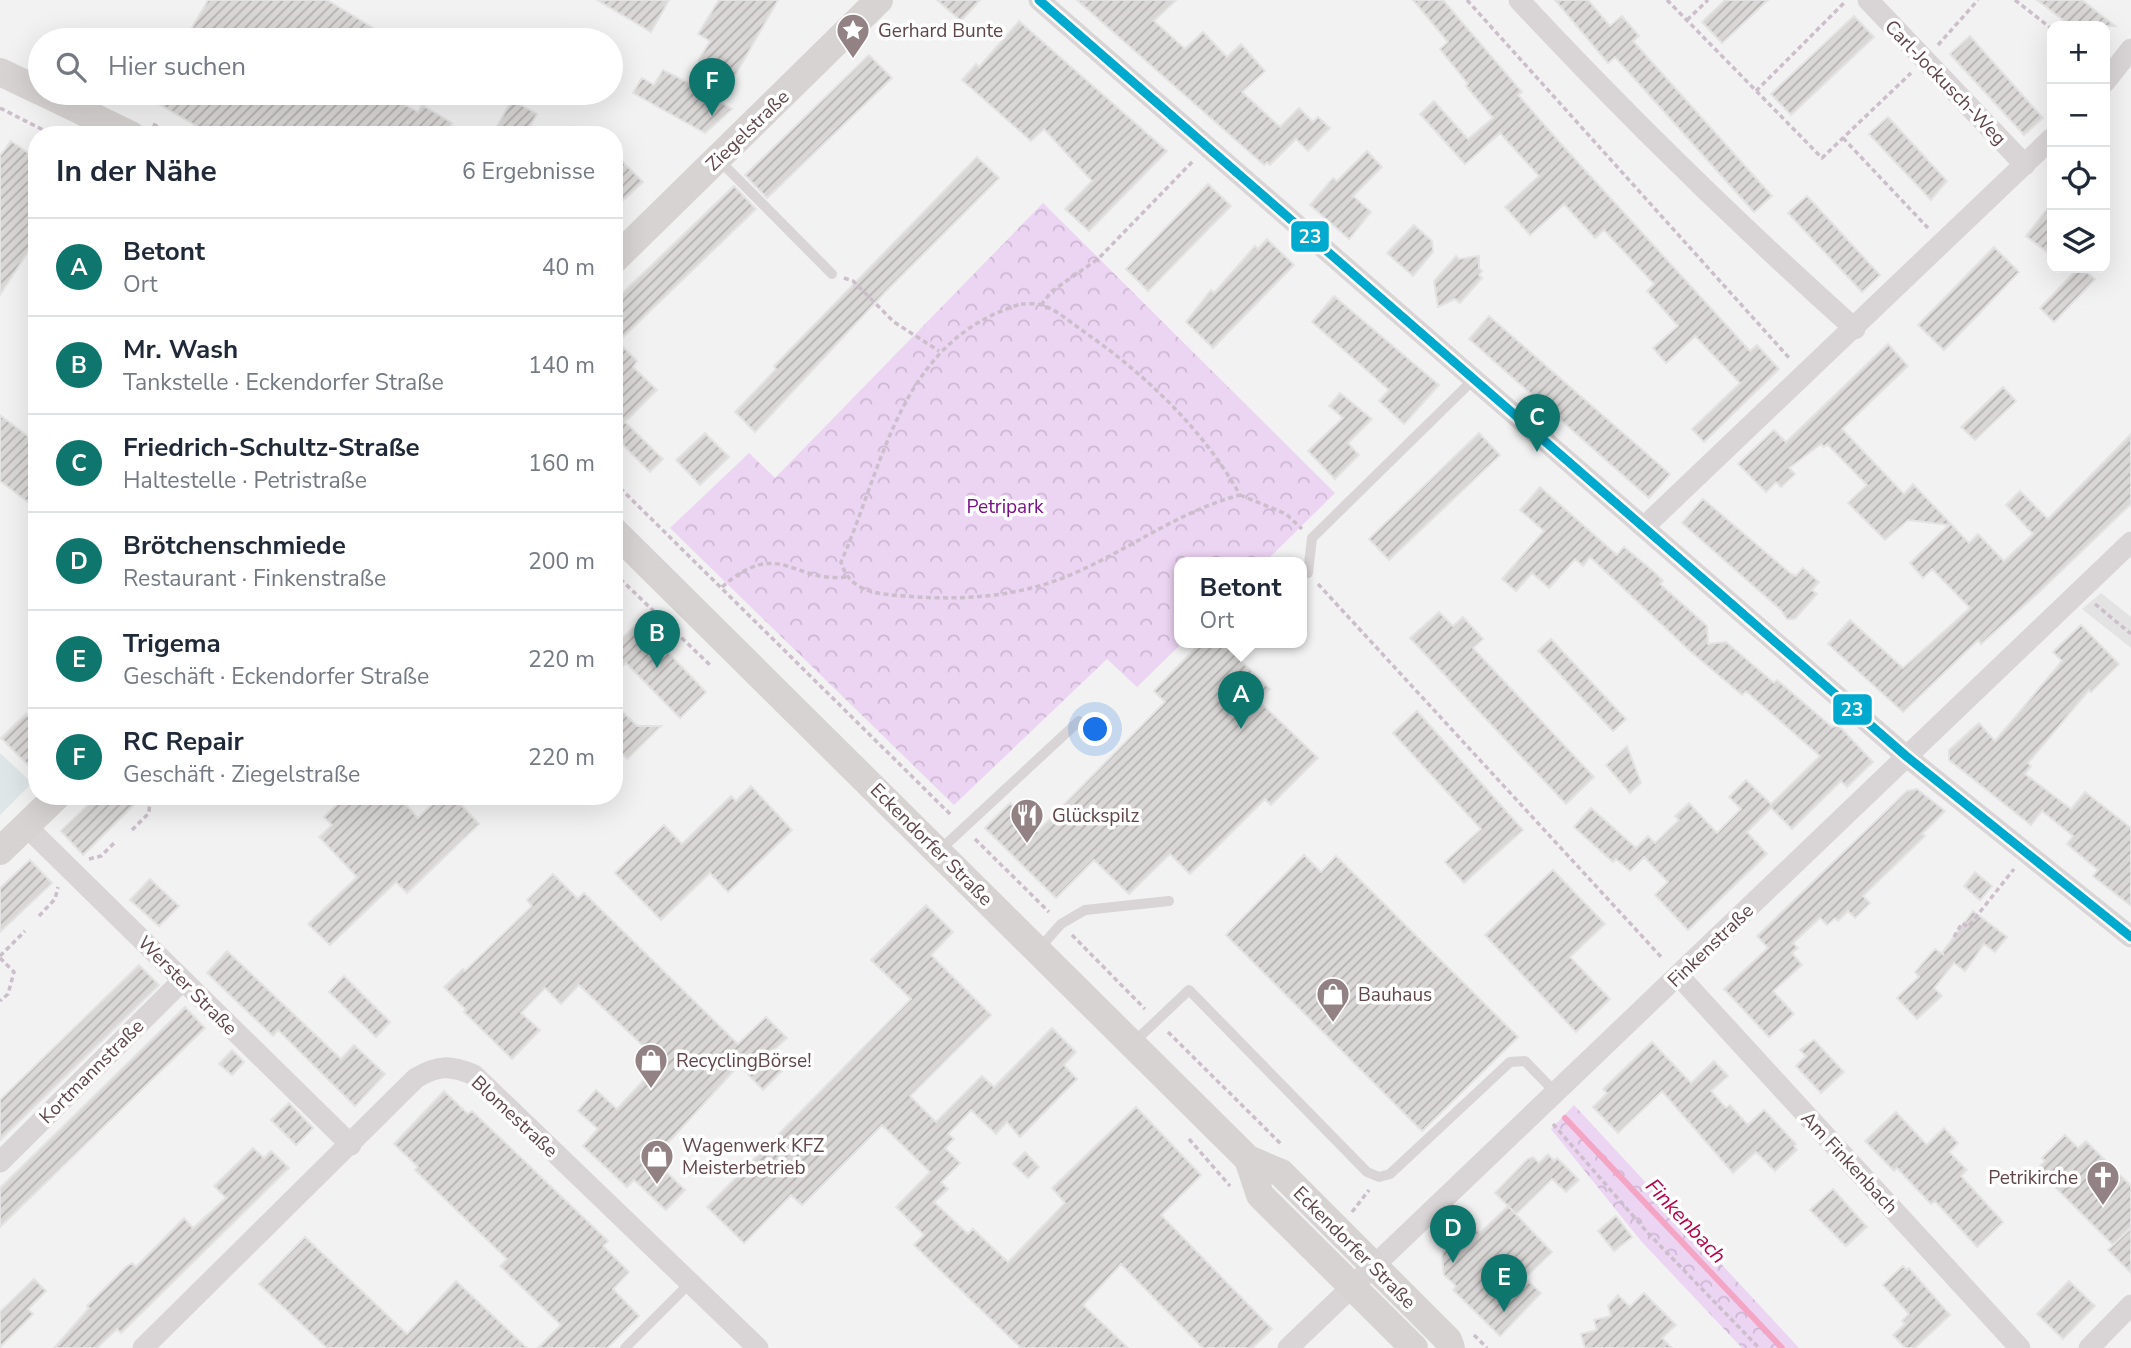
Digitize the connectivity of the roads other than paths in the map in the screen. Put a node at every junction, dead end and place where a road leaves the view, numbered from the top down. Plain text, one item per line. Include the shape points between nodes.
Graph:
1 (879, 0) edge
2 (1039, 0) edge
3 (1519, 0) edge
4 (1868, 0) edge
5 (2131, 49) edge
6 (0, 72) edge
7 (2110, 76) edge
8 (28, 85) edge
9 (69, 105) edge
10 (112, 126) edge
11 (2047, 143) edge
12 (718, 159) junction
13 (2025, 165) junction
14 (623, 251) edge
15 (832, 274) road end
16 (1855, 329) junction
17 (1474, 379) junction
18 (1644, 527) junction
19 (623, 540) edge
20 (2131, 542) edge
21 (1308, 573) road end
22 (1079, 721) dead end
23 (1906, 756) junction
24 (48, 805) edge
25 (26, 826) junction
26 (0, 851) edge
27 (939, 851) junction
28 (1168, 901) dead end
29 (2131, 937) edge
30 (1038, 950) junction
31 (1679, 976) junction
32 (183, 980) junction
33 (1133, 1043) junction
34 (1556, 1093) junction
35 (351, 1145) junction
36 (1248, 1159) junction
37 (0, 1162) edge
38 (1374, 1265) junction
39 (690, 1283) junction
40 (1351, 1286) junction
41 (2131, 1305) edge
42 (143, 1348) edge
43 (625, 1348) edge
44 (758, 1348) edge
45 (1288, 1348) edge
46 (1414, 1348) edge
47 (1451, 1348) edge
48 (2020, 1348) edge
49 (2089, 1348) edge

1 - 12 street, Ziegelstraße
2 - 17 street
3 - 16 street via 1733,217
4 - 13 street, Carl-Jockusch-Weg
5 - 7 street
6 - 8 street
9 - 10 street
11 - 13 street
12 - 14 street, Ziegelstraße
12 - 15 lane
13 - 16 street
16 - 18 street
17 - 18 street
17 - 21 lane via 1312,538
18 - 23 street
19 - 27 street, Eckendorfer Straße
20 - 23 street, Finkenstraße
22 - 27 lane
23 - 29 street
23 - 31 street, Finkenstraße
24 - 25 street
25 - 26 street
25 - 32 street, Werster Straße
27 - 30 street, Eckendorfer Straße
28 - 30 lane via 1085,910 1061,924
30 - 33 street, Eckendorfer Straße
31 - 34 street, Finkenstraße
31 - 48 street, Am Finkenbach
32 - 35 street, Werster Straße
32 - 37 street, Kortmannstraße
33 - 34 lane via 1189,990 1367,1172 1379,1177 1390,1174 1510,1062 1525,1061
33 - 36 street, Eckendorfer Straße
34 - 38 street, Finkenstraße
35 - 39 street, Blomestraße via 416,1078 435,1067 455,1067 474,1075
35 - 42 street, Blomestraße
36 - 38 street, Eckendorfer Straße via 1281,1173
36 - 40 street, Eckendorfer Straße via 1260,1195
38 - 40 street, Finkenstraße
38 - 47 street, Eckendorfer Straße
39 - 43 lane
39 - 44 street, Blomestraße
40 - 45 street, Finkenstraße
40 - 46 street, Eckendorfer Straße
41 - 49 street

